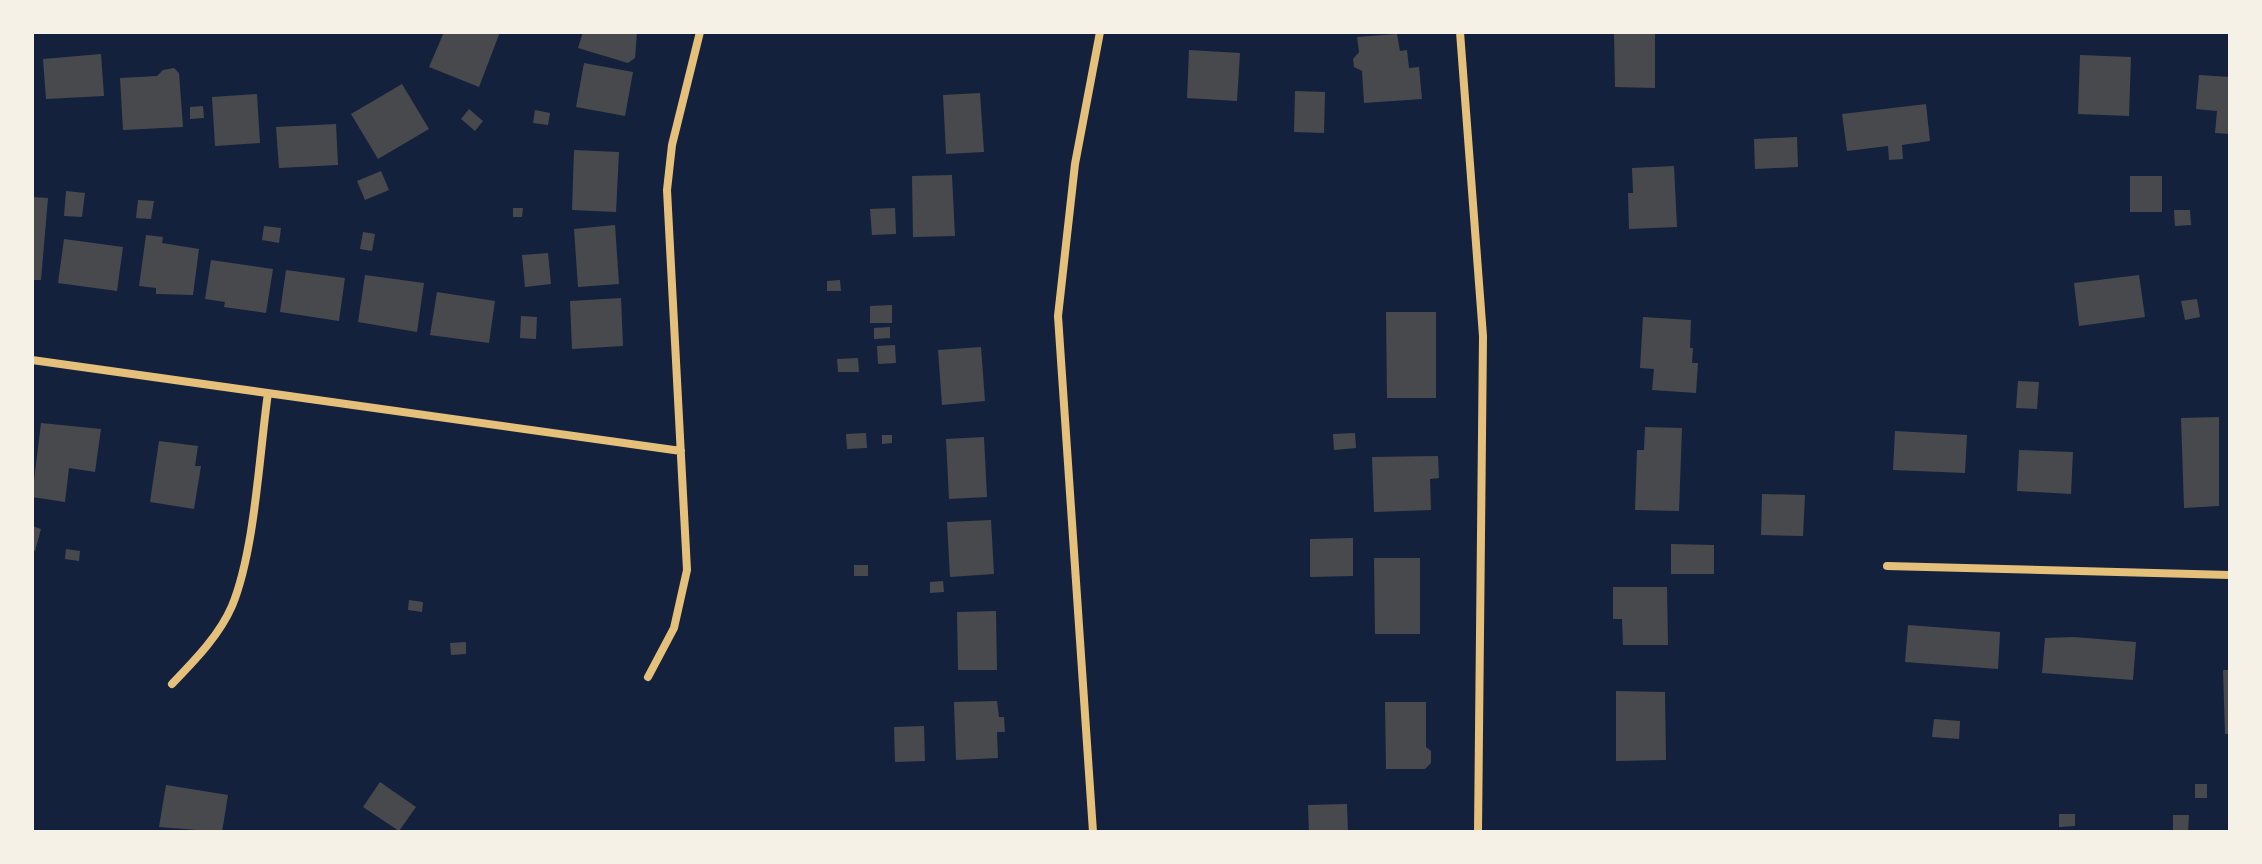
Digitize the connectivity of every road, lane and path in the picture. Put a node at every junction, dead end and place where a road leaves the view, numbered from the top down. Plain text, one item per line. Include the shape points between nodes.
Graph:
1 (700, 32) edge
2 (1100, 32) edge
3 (1460, 32) edge
4 (32, 360) edge
5 (268, 393) junction
6 (681, 451) junction
7 (1887, 566) dead end
8 (2230, 575) edge
9 (648, 677) dead end
10 (172, 684) dead end
11 (1093, 832) edge
12 (1478, 832) edge

1 - 6 street via 672,145 667,190
2 - 11 street via 1075,164 1058,316
3 - 12 street via 1483,351
4 - 5 street
5 - 6 street
5 - 10 street via 239,585 215,635
6 - 9 street via 687,570 674,628
7 - 8 street

